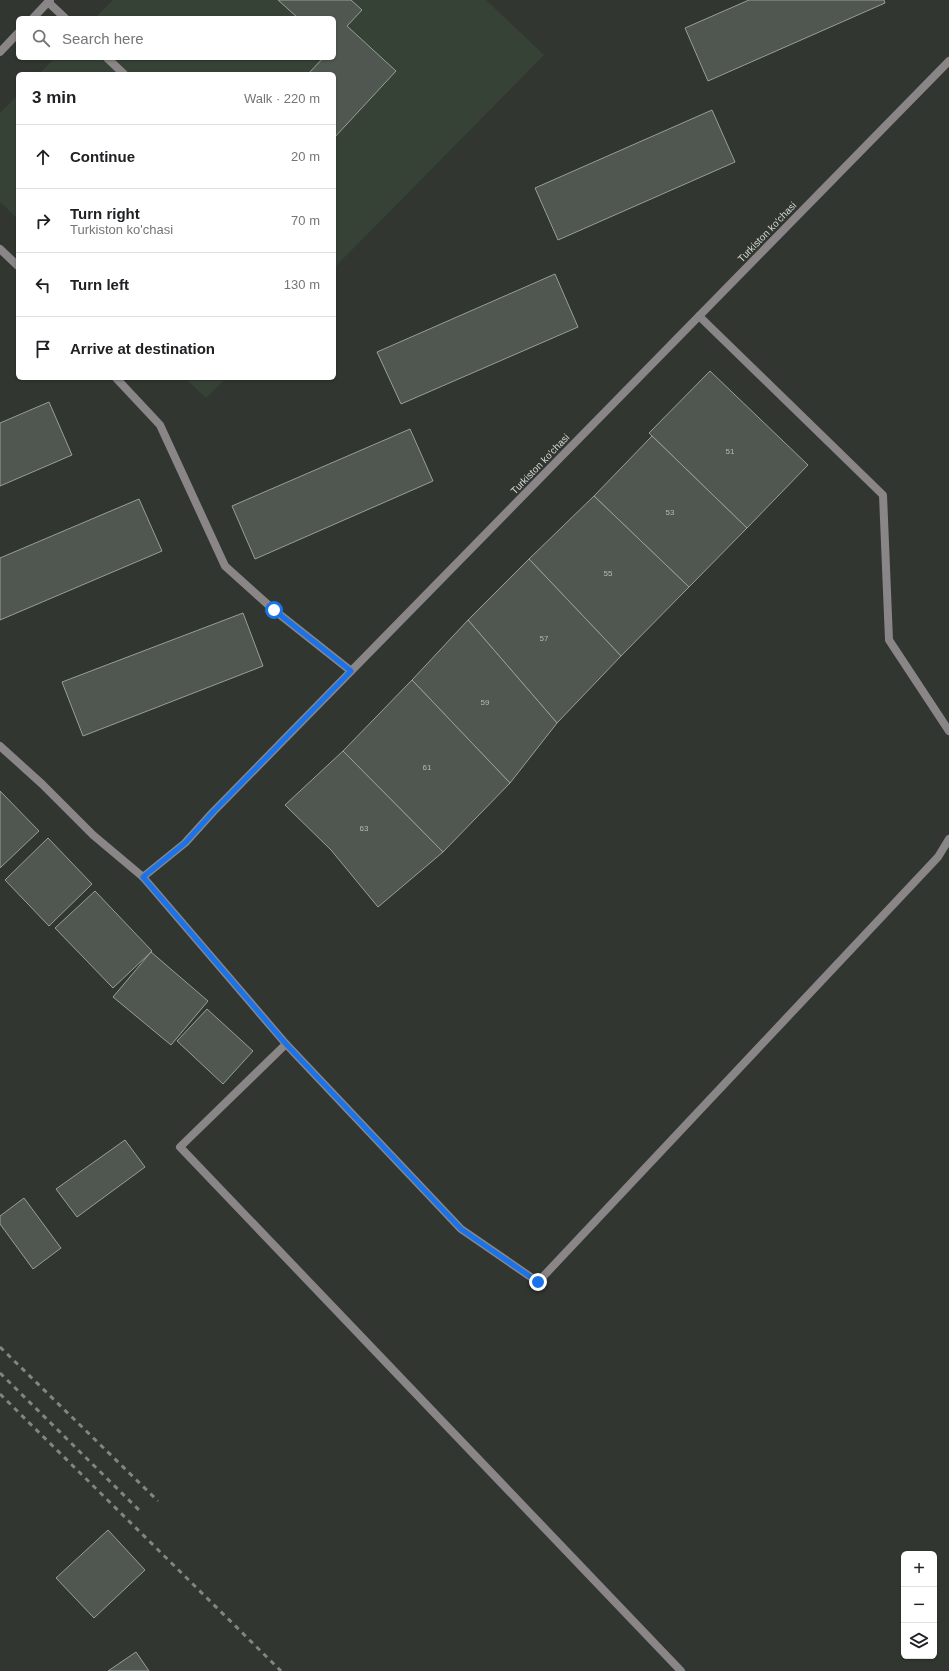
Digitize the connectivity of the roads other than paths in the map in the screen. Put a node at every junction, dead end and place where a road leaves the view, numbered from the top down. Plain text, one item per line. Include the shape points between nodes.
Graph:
1 (49, 1) edge
2 (35, 16) edge
3 (63, 16) edge
4 (16, 35) edge
5 (0, 52) edge
6 (109, 60) edge
7 (949, 61) edge
8 (122, 72) edge
9 (0, 249) edge
10 (16, 264) edge
11 (699, 316) junction
12 (118, 380) edge
13 (351, 671) junction
14 (949, 731) edge
15 (0, 746) edge
16 (949, 838) edge
17 (143, 877) junction
18 (286, 1044) junction
19 (681, 1671) edge

1 - 2 street
1 - 3 street
4 - 5 street
6 - 8 street
7 - 11 street, Turkiston ko'chasi
9 - 10 street
11 - 13 street, Turkiston ko'chasi
11 - 14 street via 883,495 889,640
12 - 13 street via 160,425 225,566 274,610
13 - 17 street, Turkiston ko'chasi via 185,843
15 - 17 street via 93,835
16 - 18 street via 938,857 538,1282 461,1229
17 - 18 street
18 - 19 street via 180,1147

